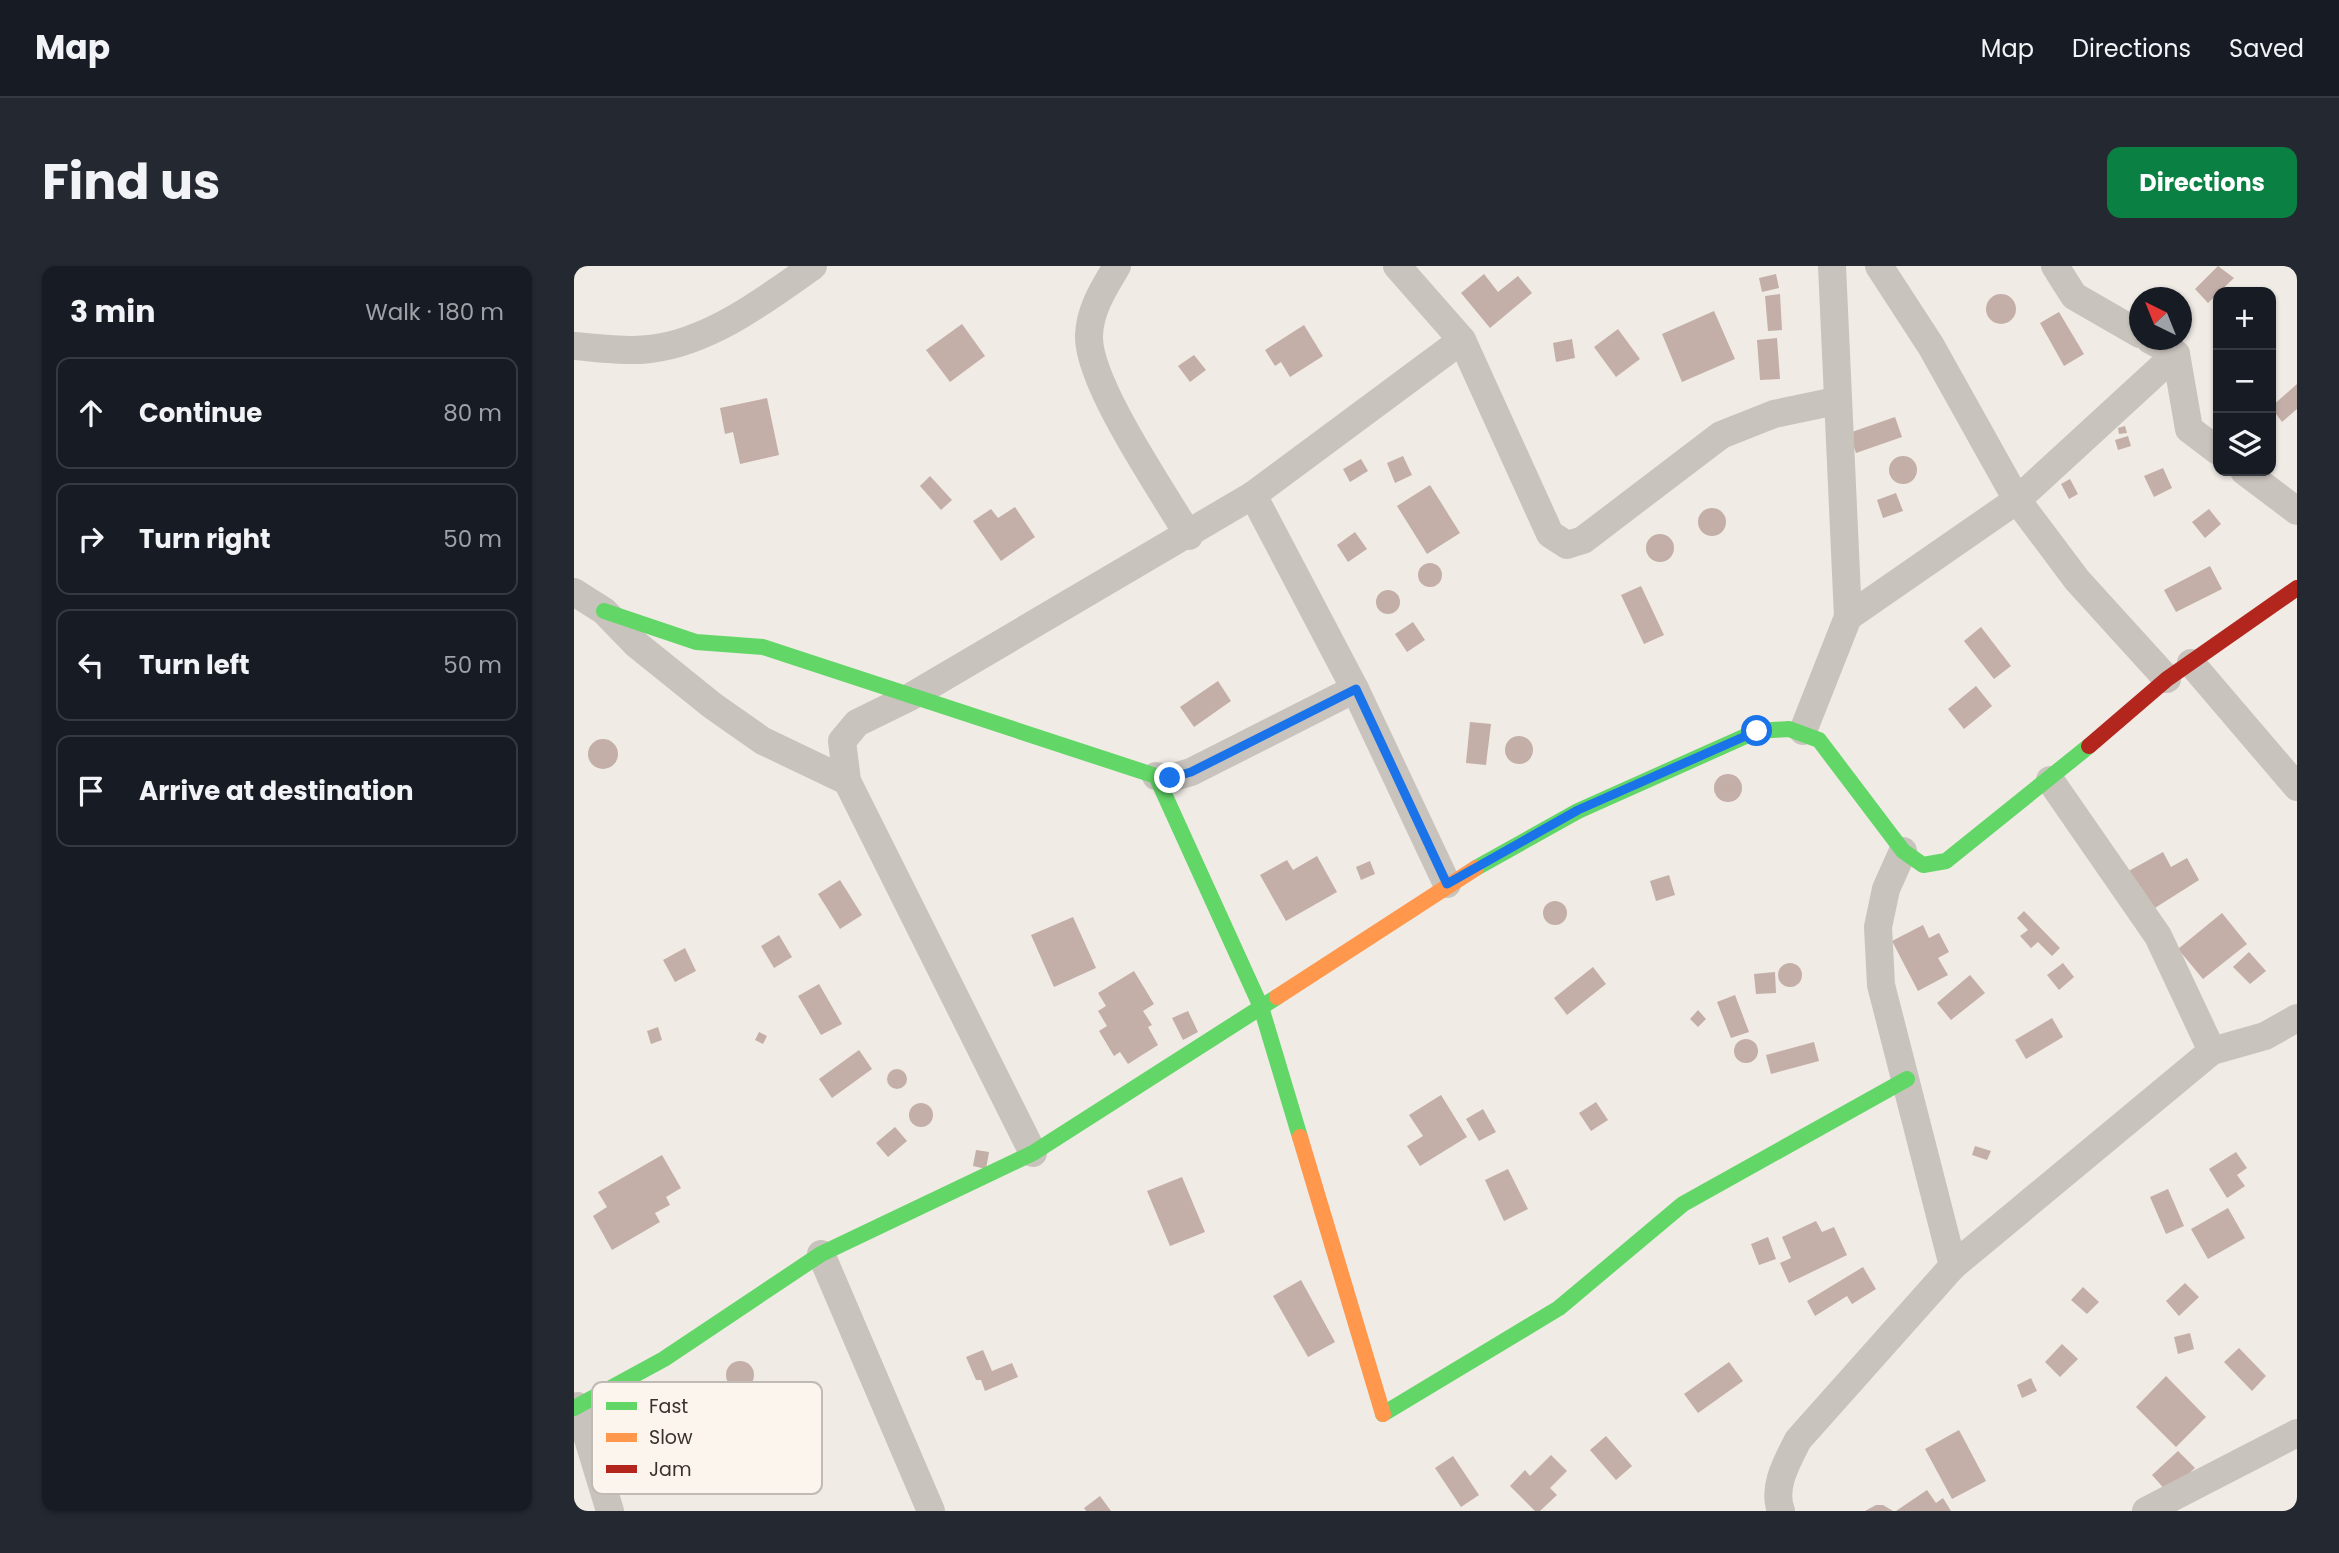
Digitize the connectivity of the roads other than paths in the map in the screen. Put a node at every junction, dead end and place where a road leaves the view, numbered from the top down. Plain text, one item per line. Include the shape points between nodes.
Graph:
1 (813, 266) edge
2 (1117, 266) edge
3 (1397, 266) edge
4 (1832, 266) edge
5 (1879, 266) edge
6 (2055, 266) edge
7 (2129, 328) edge
8 (1462, 340) junction
9 (574, 346) edge
10 (2167, 350) edge
11 (2176, 355) junction
12 (1836, 401) junction
13 (2213, 447) edge
14 (2251, 476) edge
15 (1253, 495) junction
16 (2017, 500) junction
17 (2297, 511) edge
18 (1189, 536) junction
19 (2297, 588) edge
20 (574, 592) edge
21 (604, 611) junction
22 (1848, 617) junction
23 (2191, 663) junction
24 (2167, 679) junction
25 (1356, 689) junction
26 (910, 698) junction
27 (1803, 731) junction
28 (1156, 776) junction
29 (2050, 780) junction
30 (847, 781) junction
31 (2297, 787) edge
32 (1903, 851) junction
33 (1447, 884) junction
34 (1261, 1007) junction
35 (2297, 1018) edge
36 (2212, 1051) junction
37 (1907, 1079) junction
38 (1033, 1153) junction
39 (821, 1254) junction
40 (1953, 1266) junction
41 (626, 1382) edge
42 (592, 1400) edge
43 (576, 1407) edge
44 (2297, 1433) edge
45 (592, 1456) edge
46 (604, 1494) edge
47 (610, 1511) edge
48 (931, 1511) edge
49 (1781, 1511) edge
50 (2146, 1511) edge

1 - 9 street via 754,308 681,343 620,350
2 - 18 street via 1096,302 1088,333 1089,356 1108,398
3 - 8 street
4 - 12 street
5 - 16 street via 1931,346
6 - 7 street via 2074,296
8 - 12 street via 1550,534 1567,545 1583,540 1721,435 1774,414
8 - 15 street
10 - 11 street
11 - 13 street via 2189,429
11 - 16 street
12 - 22 street
14 - 17 street
15 - 18 street
15 - 25 street
16 - 22 street
16 - 24 street via 2077,580
18 - 26 street
19 - 23 street
20 - 21 street
21 - 26 street via 696,642 763,648
21 - 30 street via 635,643 763,741
22 - 27 street
23 - 24 street
23 - 31 street
24 - 29 street
25 - 28 street via 1191,772 1170,778
25 - 33 street
26 - 28 street
26 - 30 street via 857,723 842,741
27 - 32 street via 1819,740
27 - 33 street via 1780,727 1757,731 1578,810
28 - 34 street
29 - 32 street via 1946,861 1923,865
29 - 36 street via 2158,936
30 - 38 street
32 - 37 street via 1886,889 1878,927 1881,985
33 - 34 street
34 - 37 street via 1384,1416 1559,1308 1683,1204
34 - 38 street
35 - 36 street via 2266,1036
36 - 40 street
37 - 40 street
38 - 39 street
39 - 41 street
39 - 48 street
40 - 49 street via 1798,1440 1783,1471 1777,1500
42 - 43 street
43 - 45 street
44 - 50 street
46 - 47 street

